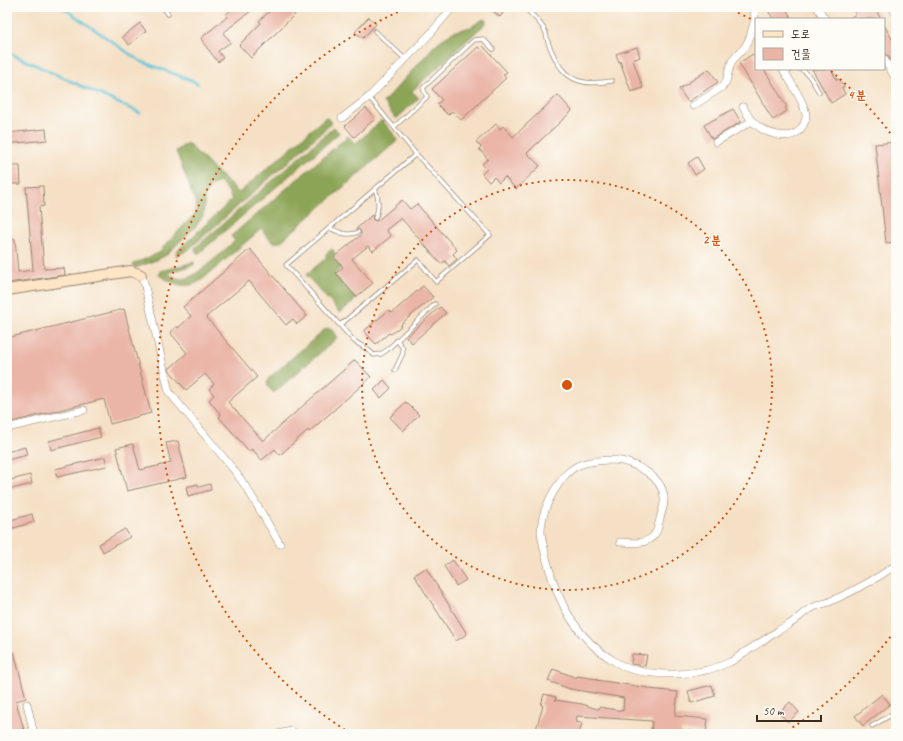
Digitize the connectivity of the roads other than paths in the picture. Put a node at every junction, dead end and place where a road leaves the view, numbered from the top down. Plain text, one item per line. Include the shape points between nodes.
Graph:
1 (163, 7) edge
2 (453, 7) edge
3 (524, 7) edge
4 (754, 7) edge
5 (817, 7) edge
6 (892, 7) edge
7 (168, 14) dead end
8 (896, 14) edge
9 (824, 18) edge
10 (755, 20) edge
11 (375, 31) dead end
12 (493, 49) dead end
13 (405, 59) junction
14 (885, 61) edge
15 (787, 70) edge
16 (802, 70) edge
17 (896, 80) edge
18 (612, 81) dead end
19 (819, 92) dead end
20 (369, 97) junction
21 (694, 106) dead end
22 (743, 107) dead end
23 (342, 118) dead end
24 (752, 121) junction
25 (394, 127) junction
26 (716, 142) dead end
27 (416, 154) junction
28 (375, 188) junction
29 (375, 218) dead end
30 (329, 228) junction
31 (358, 232) dead end
32 (141, 275) joint
33 (7, 290) edge
34 (435, 304) dead end
35 (340, 324) junction
36 (397, 340) junction
37 (395, 370) dead end
38 (84, 410) dead end
39 (7, 428) edge
40 (620, 542) dead end
41 (280, 544) dead end
42 (896, 565) edge
43 (27, 704) dead end
44 (896, 712) edge
45 (872, 726) dead end
46 (34, 734) edge
47 (278, 734) edge
48 (297, 734) edge

1 - 7 lane
2 - 13 street
3 - 18 lane via 545,30 548,43 563,72 584,82
4 - 10 street
5 - 9 street
6 - 8 street
10 - 21 street via 745,47 732,60 726,82
11 - 13 lane
12 - 25 lane via 483,39 474,40 423,88 427,96
13 - 20 street
14 - 17 street
15 - 24 street via 804,105 806,115 801,130 790,136 780,136
16 - 19 lane via 809,75
20 - 23 street
20 - 25 lane
22 - 24 street
24 - 26 street
25 - 27 lane
27 - 28 lane
27 - 35 lane via 490,235 436,282 418,260
28 - 29 lane via 379,201
28 - 30 lane
30 - 31 lane via 342,234
30 - 35 lane via 286,265
32 - 33 street via 131,271
32 - 41 street via 170,392 234,470
34 - 36 lane
35 - 36 lane via 354,341 374,355 381,354
36 - 37 lane via 403,353
38 - 39 street
40 - 42 street via 637,543 655,534 664,503 660,485 644,470 615,460 583,464 568,472 549,499 541,531 550,574 558,594 581,634 605,656 627,668 654,673 696,673 731,662 812,608 860,587
43 - 46 street
44 - 45 lane
47 - 48 street via 291,731

